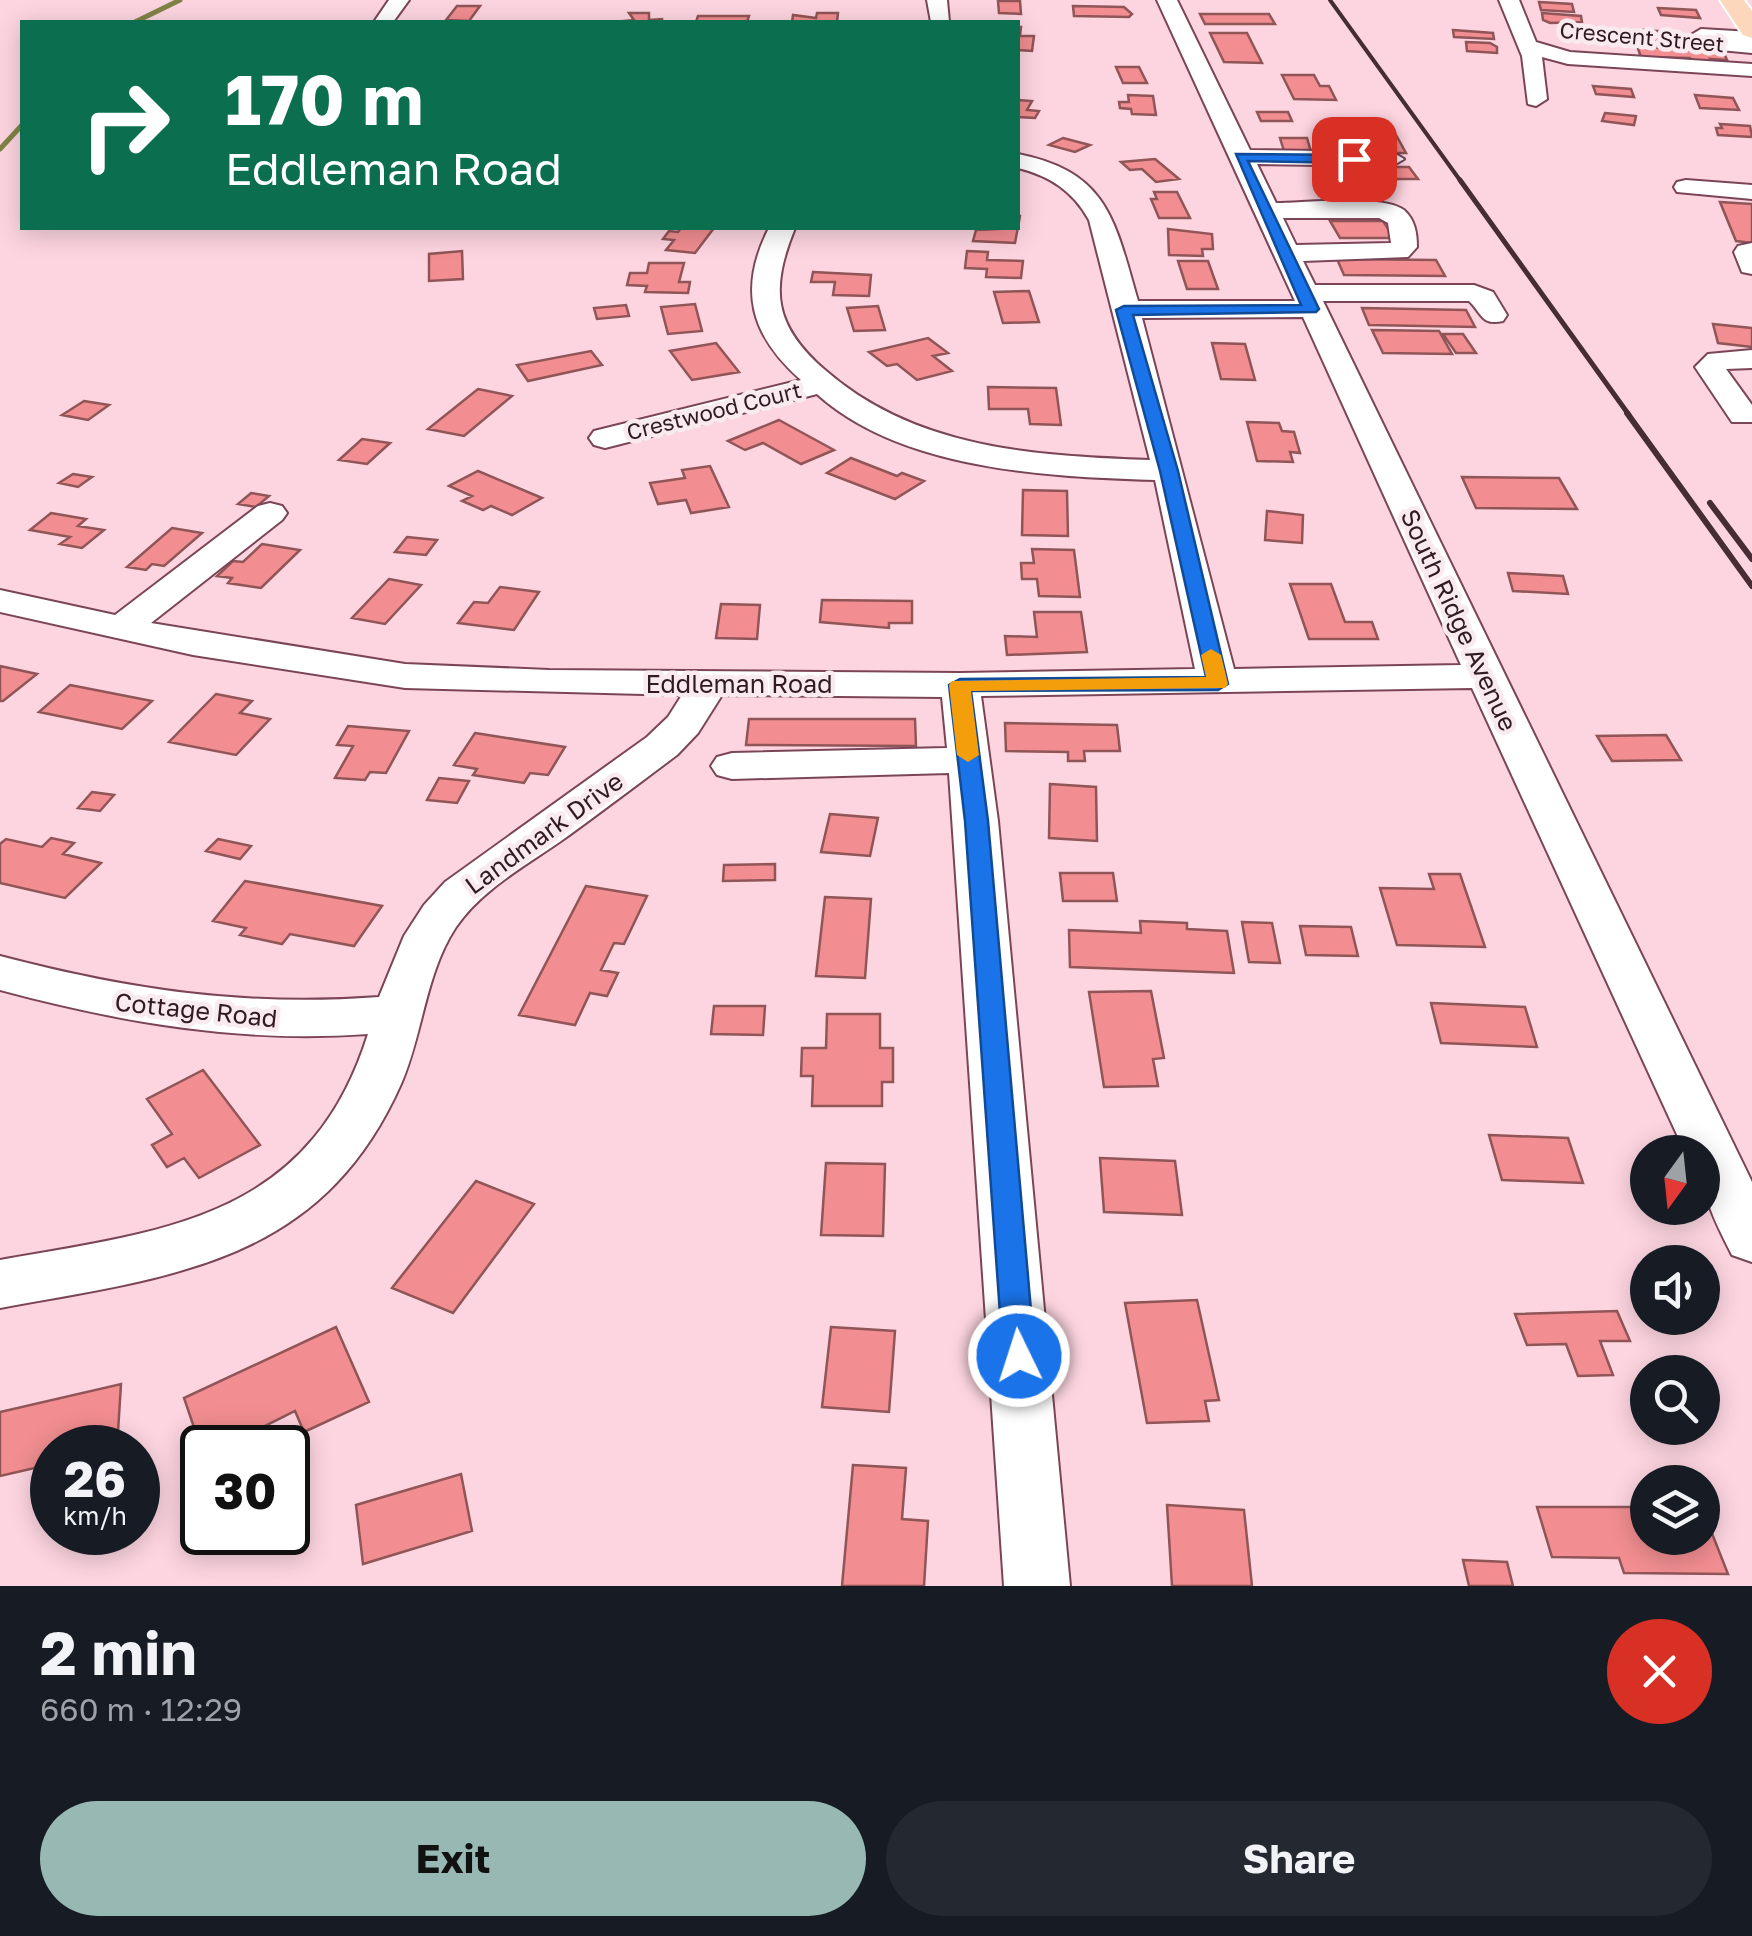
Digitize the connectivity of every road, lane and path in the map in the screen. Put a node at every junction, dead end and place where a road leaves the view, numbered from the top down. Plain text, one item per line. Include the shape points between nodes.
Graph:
1 (399, 0) edge
2 (1167, 0) edge
3 (1509, 0) edge
4 (1732, 0) edge
5 (384, 20) edge
6 (1752, 30) edge
7 (1752, 38) edge
8 (1529, 46) junction
9 (1752, 46) edge
10 (1748, 70) edge
11 (1536, 99) dead end
12 (1240, 157) junction
13 (1392, 160) dead end
14 (1020, 163) edge
15 (1686, 187) dead end
16 (1752, 192) edge
17 (1265, 211) junction
18 (781, 230) edge
19 (1752, 252) edge
20 (1285, 253) junction
21 (1752, 266) edge
22 (1307, 301) junction
23 (1124, 310) junction
24 (1493, 315) dead end
25 (1752, 359) edge
26 (822, 384) junction
27 (1743, 415) dead end
28 (605, 438) dead end
29 (1169, 471) junction
30 (270, 514) dead end
31 (0, 601) edge
32 (122, 628) junction
33 (1486, 676) junction
34 (708, 684) junction
35 (1218, 684) junction
36 (960, 685) junction
37 (969, 760) junction
38 (732, 766) dead end
39 (0, 973) edge
40 (396, 1014) junction
41 (1752, 1238) edge
42 (0, 1284) edge
43 (1037, 1586) edge

1 - 5 street
2 - 12 street, South Ridge Avenue
3 - 8 street, Crescent Street
4 - 6 main road
7 - 9 street via 1701,35 1706,44
8 - 10 street, Crescent Street via 1554,56 1655,65 1674,84 1749,88
8 - 11 street, Crescent Street
12 - 13 street
12 - 17 street, South Ridge Avenue
14 - 23 street via 1065,176 1089,195 1102,220
15 - 16 street
17 - 20 street, South Ridge Avenue
17 - 20 street via 1381,210 1404,226 1400,251
18 - 26 street via 762,276 766,314 782,344
19 - 21 street
20 - 22 street, South Ridge Avenue
22 - 23 street
22 - 24 street via 1474,292
22 - 33 street, South Ridge Avenue
23 - 29 street
25 - 27 street via 1718,360 1710,367
26 - 28 street, Crestwood Court
26 - 29 street via 864,415 967,452 1030,464
29 - 35 street
30 - 32 street
31 - 32 street, Eddleman Road
32 - 34 street, Eddleman Road via 405,676
33 - 35 street, Eddleman Road
33 - 41 street, South Ridge Avenue
34 - 36 street, Eddleman Road
34 - 40 street, Landmark Drive via 662,746 458,896 412,967
35 - 36 street, Eddleman Road
36 - 37 street
37 - 38 street
37 - 43 street
39 - 40 street, Cottage Road via 89,997 226,1017
40 - 42 street, Landmark Drive via 376,1084 342,1145 282,1203 206,1240

